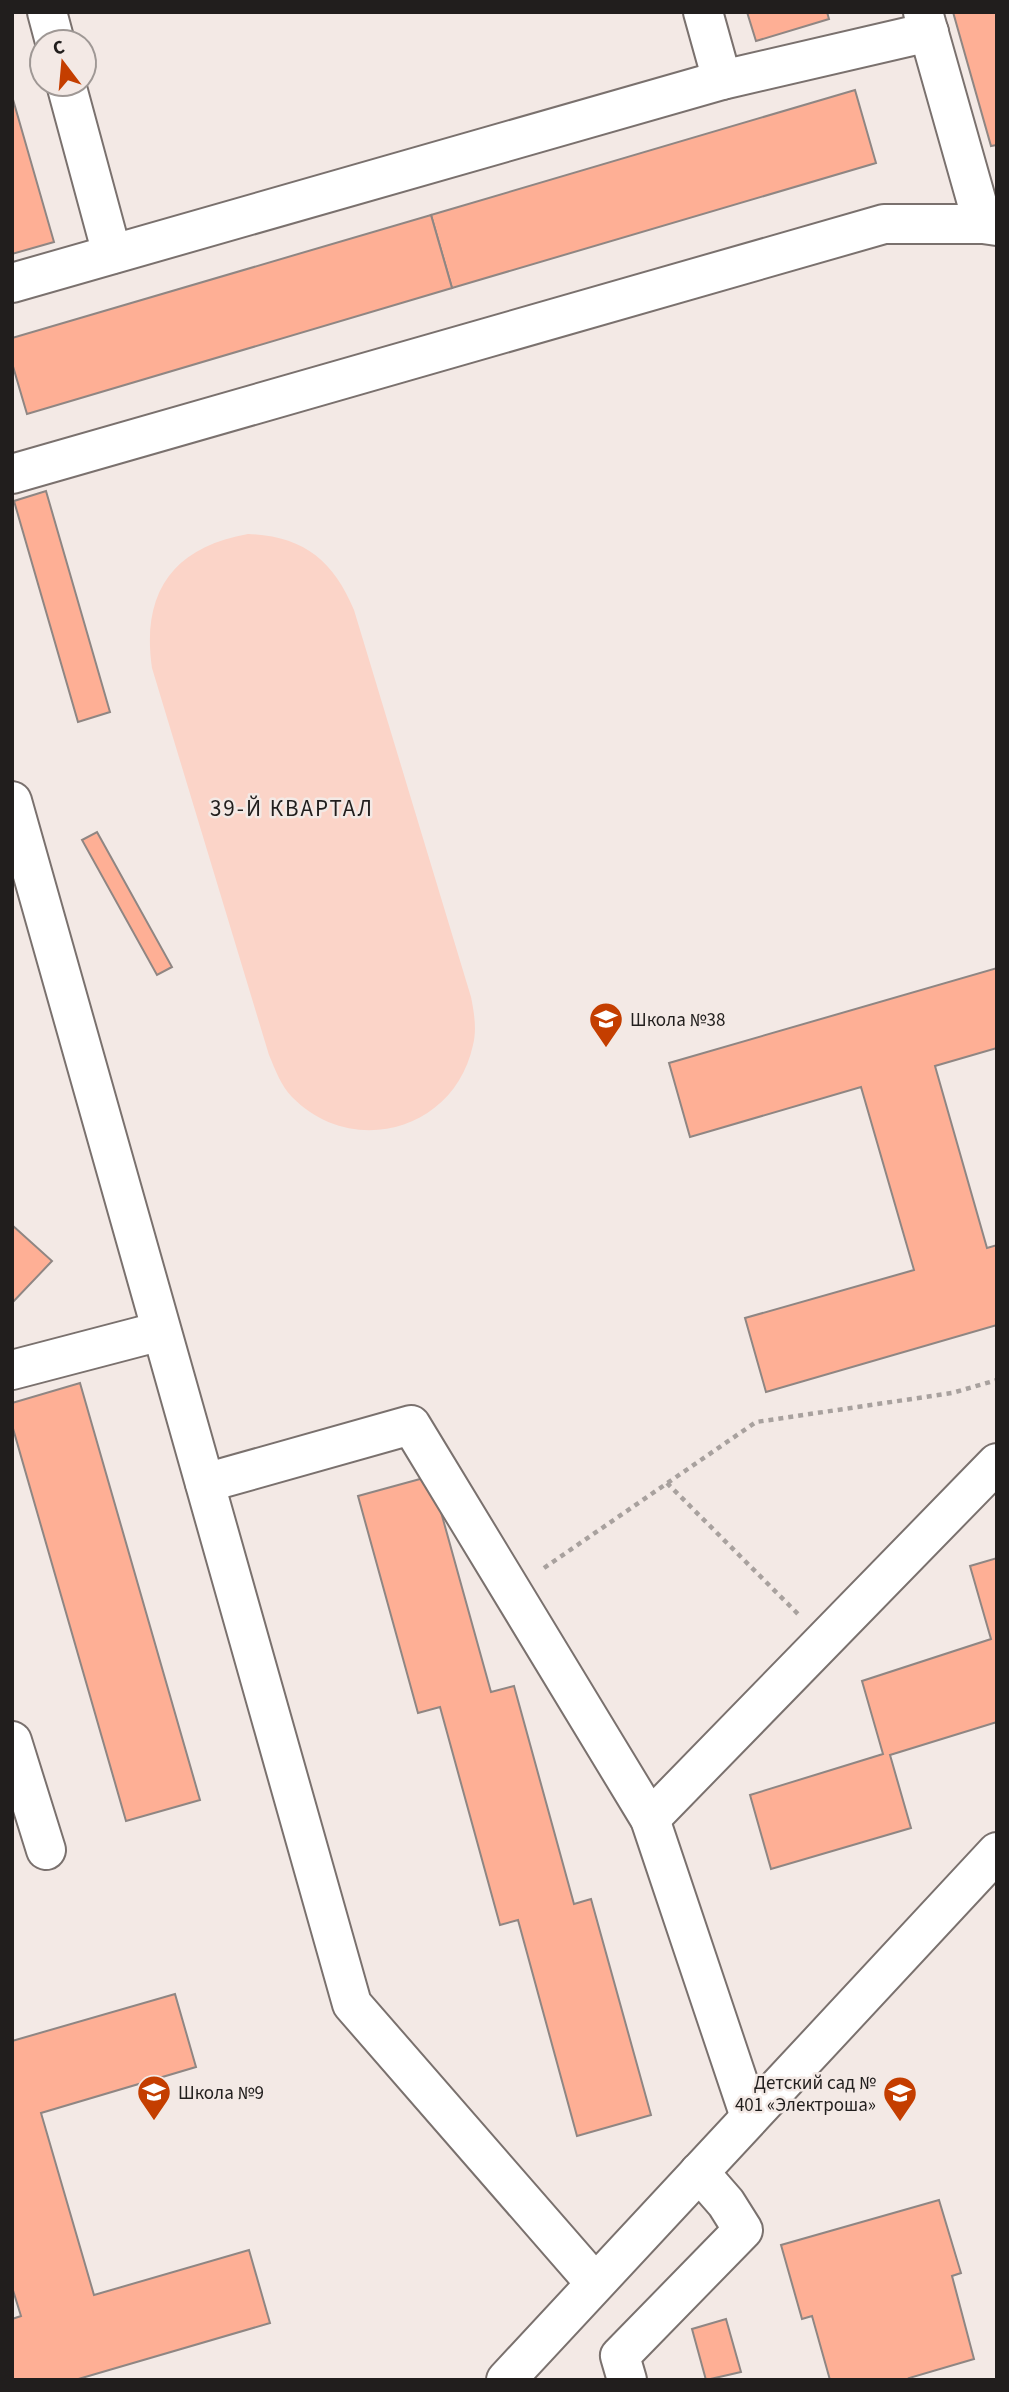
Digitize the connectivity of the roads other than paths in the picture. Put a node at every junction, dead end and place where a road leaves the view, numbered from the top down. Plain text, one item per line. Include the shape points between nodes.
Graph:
1 (704, 12) edge
2 (926, 22) edge
3 (722, 80) junction
4 (70, 98) edge
5 (990, 225) edge
6 (112, 254) junction
7 (12, 284) edge
8 (12, 474) edge
9 (12, 801) edge
10 (161, 1331) junction
11 (12, 1370) edge
12 (997, 1463) edge
13 (205, 1483) junction
14 (12, 1741) edge
15 (650, 1819) junction
16 (46, 1850) dead end
17 (997, 1852) edge
18 (750, 2117) junction
19 (699, 2172) junction
20 (595, 2283) junction
21 (506, 2380) edge
22 (626, 2380) edge

1 - 3 street
2 - 3 street
2 - 5 street
3 - 6 street
4 - 6 street
5 - 8 street via 884,224
6 - 7 street
9 - 10 street
10 - 11 street
10 - 13 street
12 - 15 street
13 - 15 street via 411,1425
13 - 20 street via 352,2004
14 - 16 street
15 - 18 street
17 - 18 street
18 - 19 street
19 - 20 street
19 - 22 street via 743,2230 620,2356
20 - 21 street

